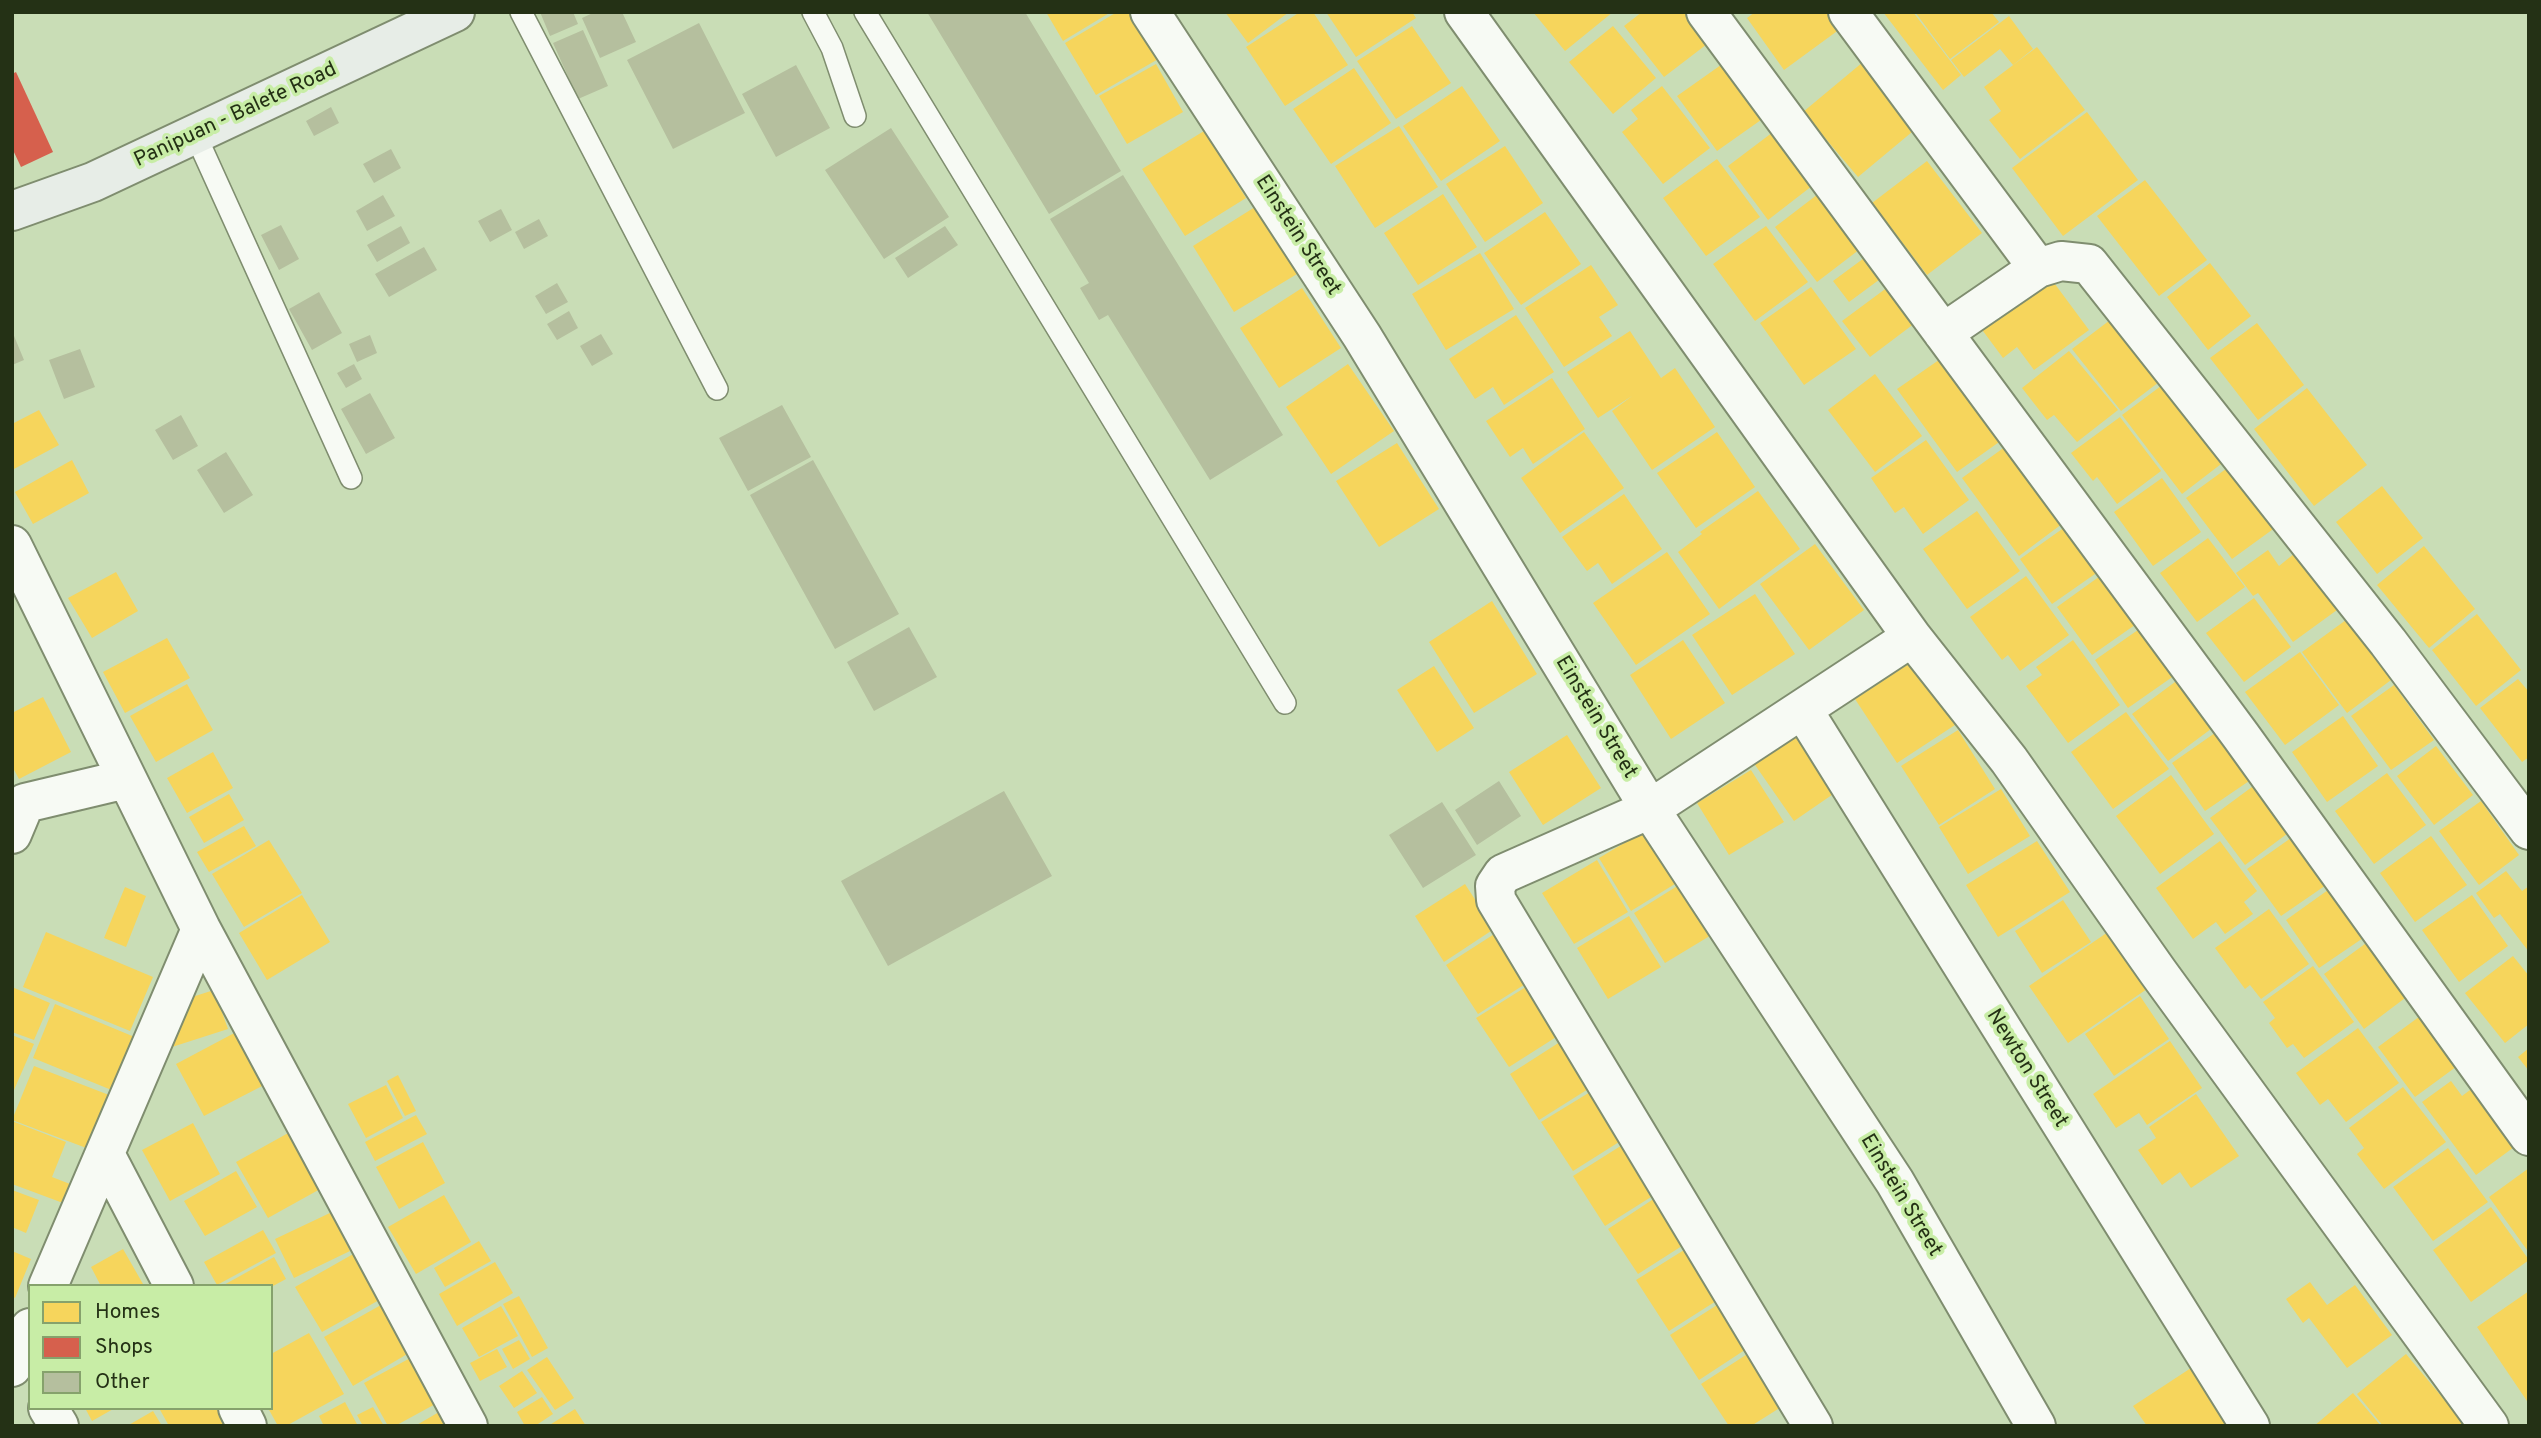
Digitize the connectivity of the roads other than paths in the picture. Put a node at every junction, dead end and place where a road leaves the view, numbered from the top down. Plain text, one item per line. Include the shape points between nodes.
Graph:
1 (456, 12) edge
2 (521, 12) edge
3 (813, 12) edge
4 (865, 12) edge
5 (1150, 12) edge
6 (1464, 12) edge
7 (1706, 12) edge
8 (1848, 12) edge
9 (855, 116) dead end
10 (196, 136) junction
11 (12, 211) edge
12 (2038, 268) junction
13 (1943, 333) junction
14 (717, 390) dead end
15 (351, 478) dead end
16 (12, 545) edge
17 (1912, 637) junction
18 (1285, 703) dead end
19 (1803, 710) junction
20 (126, 779) junction
21 (1650, 809) junction
22 (16, 813) edge
23 (2529, 830) edge
24 (201, 929) junction
25 (2529, 1136) edge
26 (106, 1156) junction
27 (49, 1284) edge
28 (173, 1284) edge
29 (49, 1410) edge
30 (239, 1410) edge
31 (59, 1426) edge
32 (247, 1426) edge
33 (468, 1426) edge
34 (1814, 1426) edge
35 (2036, 1426) edge
36 (2250, 1426) edge
37 (2489, 1426) edge

1 - 10 main road, Panipuan - Balete Road
2 - 14 lane
3 - 9 lane via 832,48
4 - 18 lane
5 - 21 street, Einstein Street via 1362,336
6 - 17 street
7 - 13 street
8 - 12 street
10 - 11 main road, Panipuan - Balete Road via 93,182
10 - 15 lane
12 - 13 street
12 - 23 street via 2062,261 2089,264 2388,642
13 - 25 street
16 - 20 street
17 - 19 street
17 - 37 street via 2009,760
19 - 21 street
19 - 36 street, Newton Street
20 - 22 street
20 - 24 street
21 - 34 street via 1503,874 1495,886 1496,900
21 - 35 street, Einstein Street via 1895,1182
24 - 26 street
24 - 33 street
26 - 27 street
26 - 28 street
29 - 31 street
30 - 32 street

